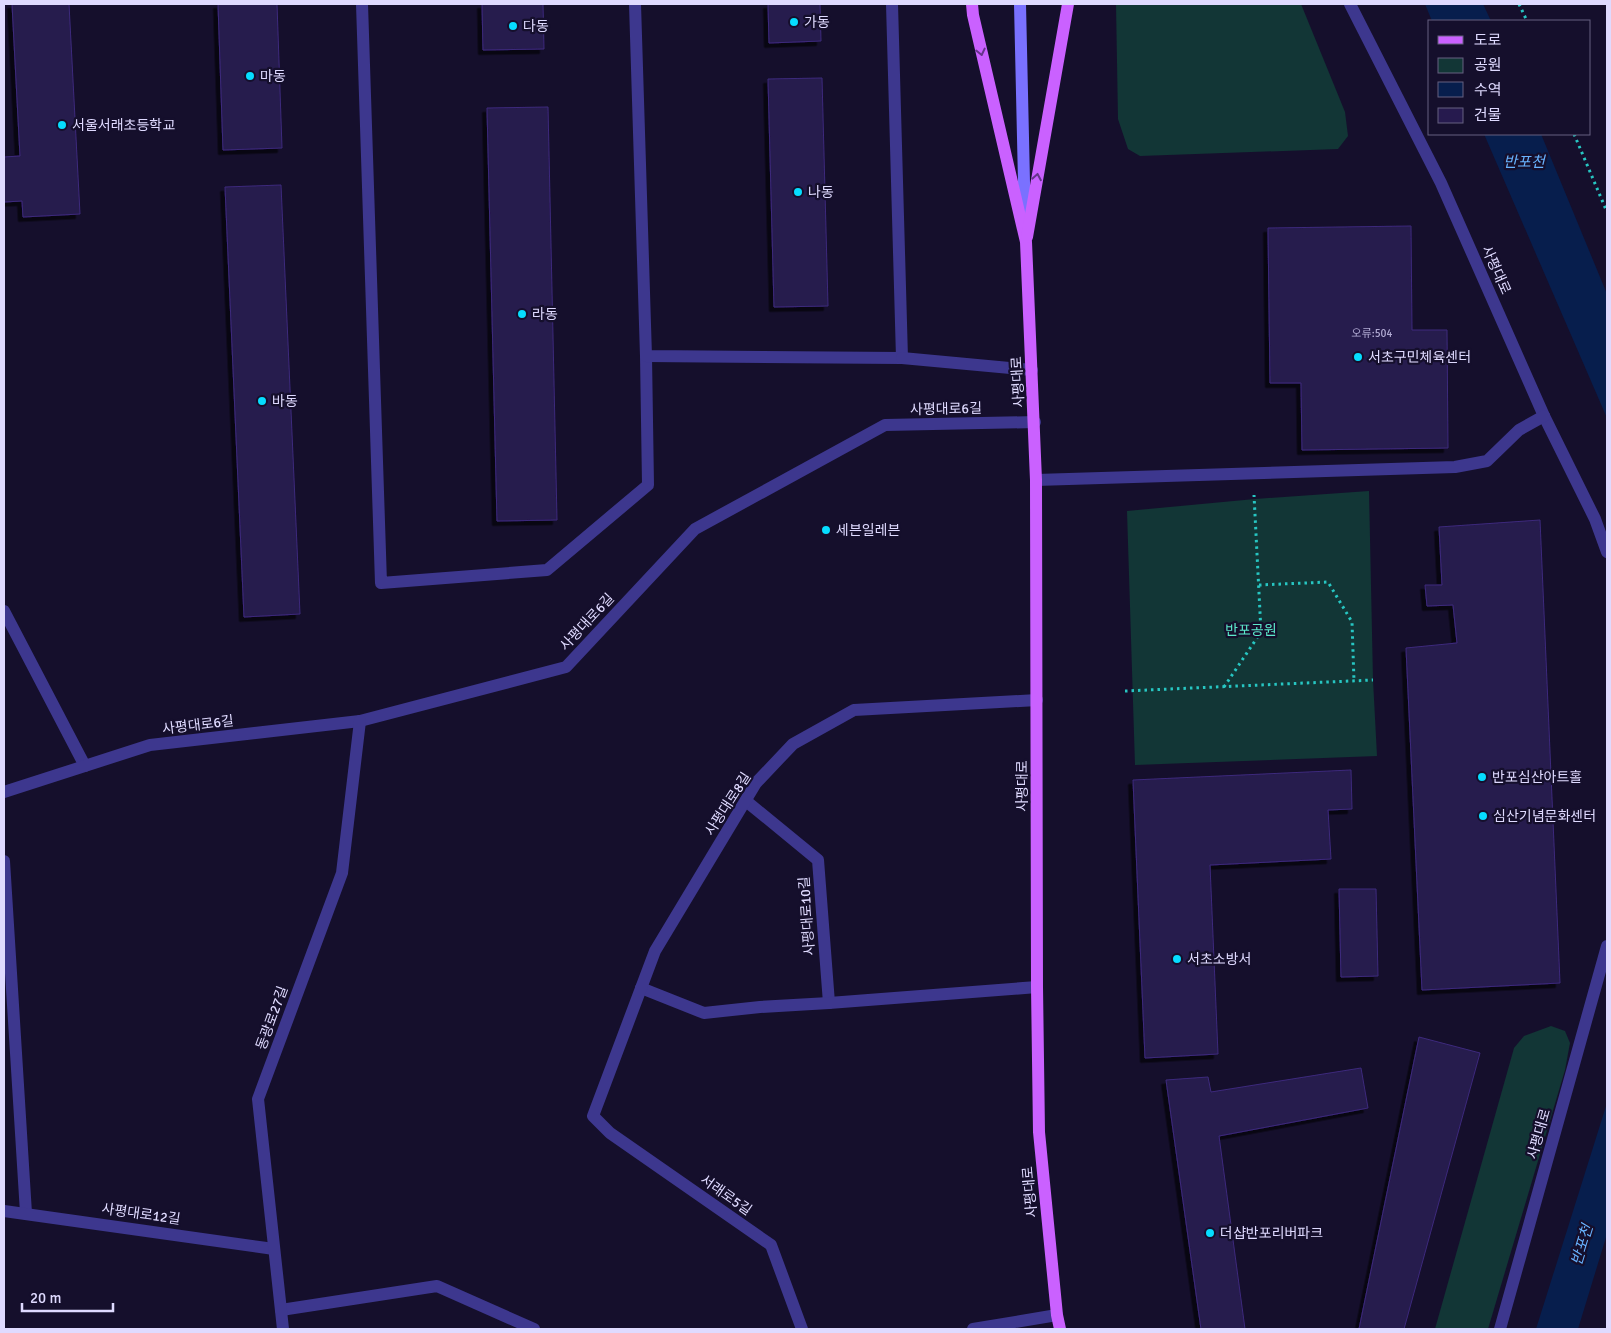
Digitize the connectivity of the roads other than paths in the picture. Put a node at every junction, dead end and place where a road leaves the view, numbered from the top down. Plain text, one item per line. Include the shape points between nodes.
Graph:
1 (362, 4) edge
2 (635, 4) edge
3 (892, 4) edge
4 (972, 4) edge
5 (1020, 4) edge
6 (1068, 4) edge
7 (1350, 4) edge
8 (1026, 242) junction
9 (646, 356) junction
10 (902, 358) junction
11 (1032, 370) junction
12 (1544, 416) junction
13 (1035, 422) junction
14 (1036, 480) junction
15 (1607, 552) edge
16 (4, 611) edge
17 (1037, 700) junction
18 (360, 721) junction
19 (85, 766) junction
20 (4, 792) edge
21 (746, 800) junction
22 (4, 861) edge
23 (1607, 946) edge
24 (1037, 987) junction
25 (641, 988) junction
26 (828, 1004) junction
27 (593, 1116) joint
28 (4, 1211) edge
29 (26, 1213) junction
30 (274, 1249) junction
31 (281, 1310) junction
32 (1056, 1315) junction
33 (283, 1329) edge
34 (534, 1329) edge
35 (802, 1329) edge
36 (973, 1329) edge
37 (1060, 1329) edge
38 (1500, 1329) edge

1 - 9 street via 381,583 547,570 648,485
2 - 9 street
3 - 10 street
4 -> 8 main road, 사평대로
5 - 8 street, 사평대로
8 -> 6 main road, 사평대로
7 - 12 street, 사평대로 via 1442,183
8 - 11 main road, 사평대로
9 - 10 street
10 - 11 street
11 - 13 main road, 사평대로
12 - 14 street via 1519,430 1487,461 1455,467
12 - 15 street, 사평대로 via 1595,519
13 - 14 main road, 사평대로
13 - 18 street, 사평대로6길 via 885,426 695,529 566,666
14 - 17 main road, 사평대로
16 - 19 street
17 - 21 street, 사평대로8길 via 854,710 793,744 756,783
17 - 24 main road, 사평대로
18 - 19 street, 사평대로6길 via 150,745
18 - 30 street, 동광로27길 via 342,872 258,1099
19 - 20 street, 사평대로6길
21 - 25 street, 사평대로8길 via 655,951
21 - 26 street, 사평대로10길 via 818,860
22 - 29 street
23 - 38 street, 사평대로
24 - 26 street
24 - 32 main road, 사평대로 via 1039,1132
25 - 26 street via 704,1013
25 - 27 street, 사평대로8길
27 - 35 street, 서래로5길 via 610,1133 771,1245
28 - 29 street, 사평대로12길
29 - 30 street, 사평대로12길
30 - 31 street, 동광로27길
31 - 33 street, 동광로27길
31 - 34 street via 437,1286
32 - 36 street
32 - 37 main road, 사평대로

